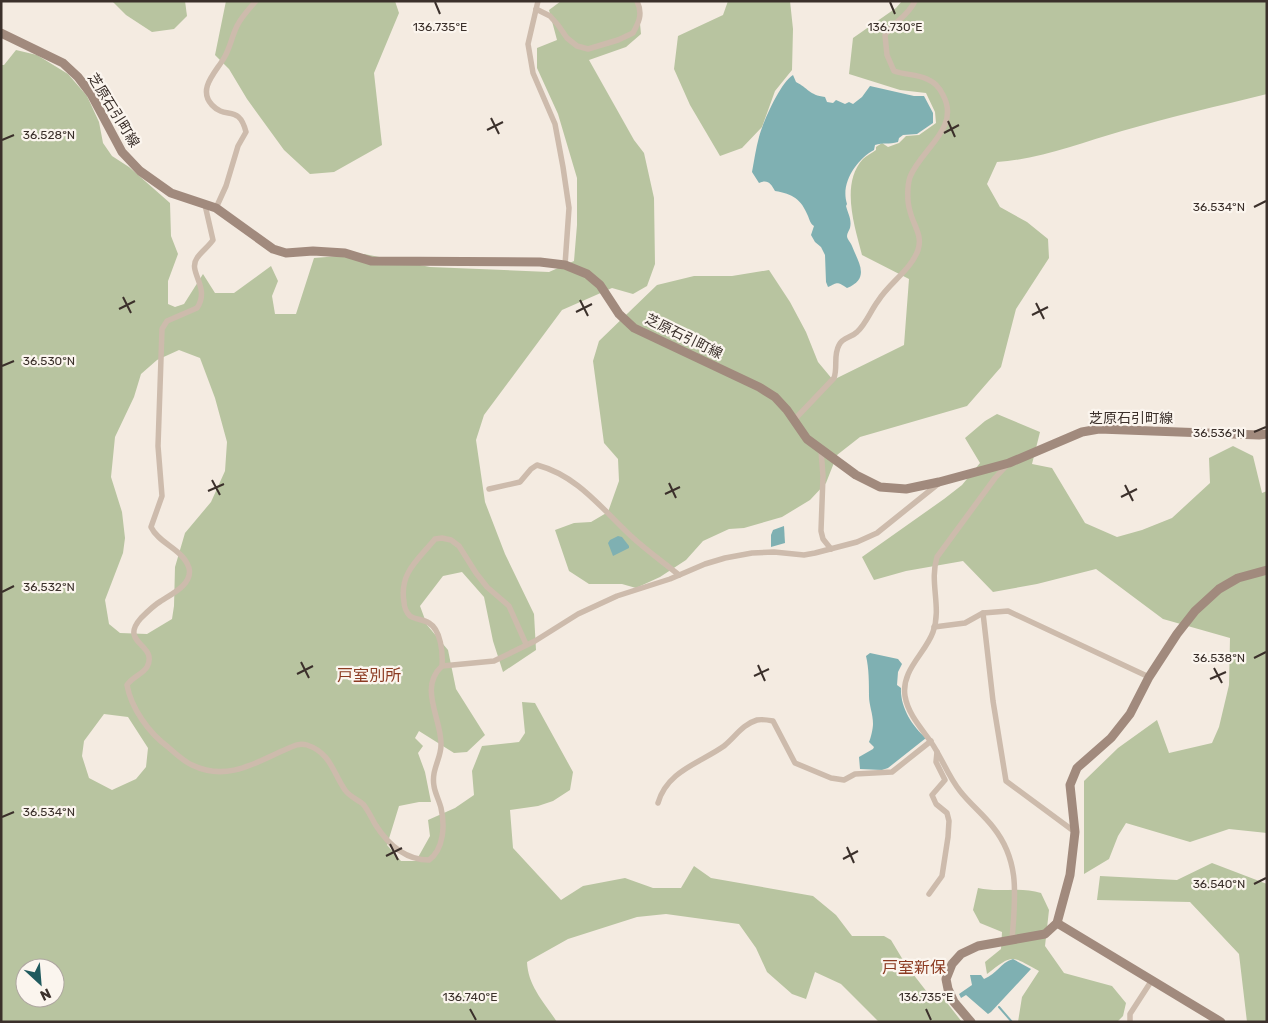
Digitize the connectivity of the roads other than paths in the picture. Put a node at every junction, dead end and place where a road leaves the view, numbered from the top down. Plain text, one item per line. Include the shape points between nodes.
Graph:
1 (256, 1) edge
2 (538, 1) edge
3 (638, 1) edge
4 (914, 1) edge
5 (536, 9) junction
6 (1, 33) edge
7 (205, 205) junction
8 (216, 208) junction
9 (565, 265) junction
10 (794, 420) junction
11 (1267, 434) edge
12 (821, 450) junction
13 (1009, 463) junction
14 (939, 482) junction
15 (488, 489) dead end
16 (831, 549) junction
17 (1267, 570) edge
18 (679, 575) junction
19 (983, 613) junction
20 (934, 627) junction
21 (526, 644) junction
22 (442, 666) junction
23 (1149, 677) junction
24 (930, 741) junction
25 (937, 752) junction
26 (658, 803) dead end
27 (1075, 832) junction
28 (929, 894) dead end
29 (1056, 923) junction
30 (1012, 940) junction
31 (1152, 980) junction
32 (971, 1022) edge
33 (1130, 1022) edge
34 (1221, 1022) edge

1 - 8 street via 238,25 207,87 212,104 240,116 246,132
2 - 5 street
3 - 5 street via 640,20 633,34 588,49 577,46 550,16
4 - 10 street via 907,14 885,35 887,55 894,71 929,79 937,86 949,110 943,130 910,178 908,204 919,233 919,248 914,259 878,300 857,332 842,340 837,348 834,378
5 - 9 street via 528,44 533,73 556,124 569,208
6 - 7 main road, 芝原石引町線 via 63,63 91,94 122,152 140,171 172,193
7 - 8 main road, 芝原石引町線
7 - 22 street via 214,240 194,266 203,296 198,308 167,321 162,329 158,446 162,496 151,527 161,540 184,558 189,576 182,588 143,616 133,632 150,656 147,666 127,684 136,709 161,742 192,765 211,771 248,768 293,746 307,745 332,763 345,790 363,804 386,841 414,858 429,860 440,845 443,829 433,776 442,747 432,698 432,679
8 - 9 main road, 芝原石引町線 via 273,249 286,253 345,253 371,261 391,262 540,262
9 - 10 main road, 芝原石引町線 via 587,274 634,328 759,387 775,398
10 - 12 main road, 芝原石引町線 via 807,439
11 - 13 main road, 芝原石引町線 via 1100,429 1082,432
12 - 14 main road, 芝原石引町線 via 856,475 880,487 906,489
12 - 16 street via 821,531
13 - 14 main road, 芝原石引町線
13 - 20 street via 937,557 933,584 937,610
14 - 16 street via 877,533
15 - 18 street via 520,482 537,465 559,472
16 - 18 street via 804,555 752,553 725,558
17 - 23 main road via 1238,578 1208,598 1177,634
18 - 21 street via 617,596
19 - 20 street via 965,623
19 - 23 street via 1008,611
19 - 27 street via 1006,781
20 - 24 street via 908,673 905,685 907,703
21 - 22 street via 494,661
21 - 22 street via 509,606 487,587 459,546 451,540 435,539 405,576 402,591 404,607 410,616 428,622 439,637
23 - 27 main road via 1130,714 1116,732 1077,768 1070,785
24 - 25 street
24 - 26 street via 892,772 855,774 844,780 795,763 773,721 758,720 680,772 671,780
25 - 28 street via 936,762 945,780 932,795 936,804 947,813 949,821 942,876
25 - 30 street via 958,790 993,826 1011,858 1015,897
27 - 29 main road via 1070,875
29 - 30 main road via 1045,934
29 - 31 main road
30 - 32 main road via 978,946 961,954 952,964 946,979 948,989 954,1002
31 - 33 street via 1130,1014
31 - 34 main road

